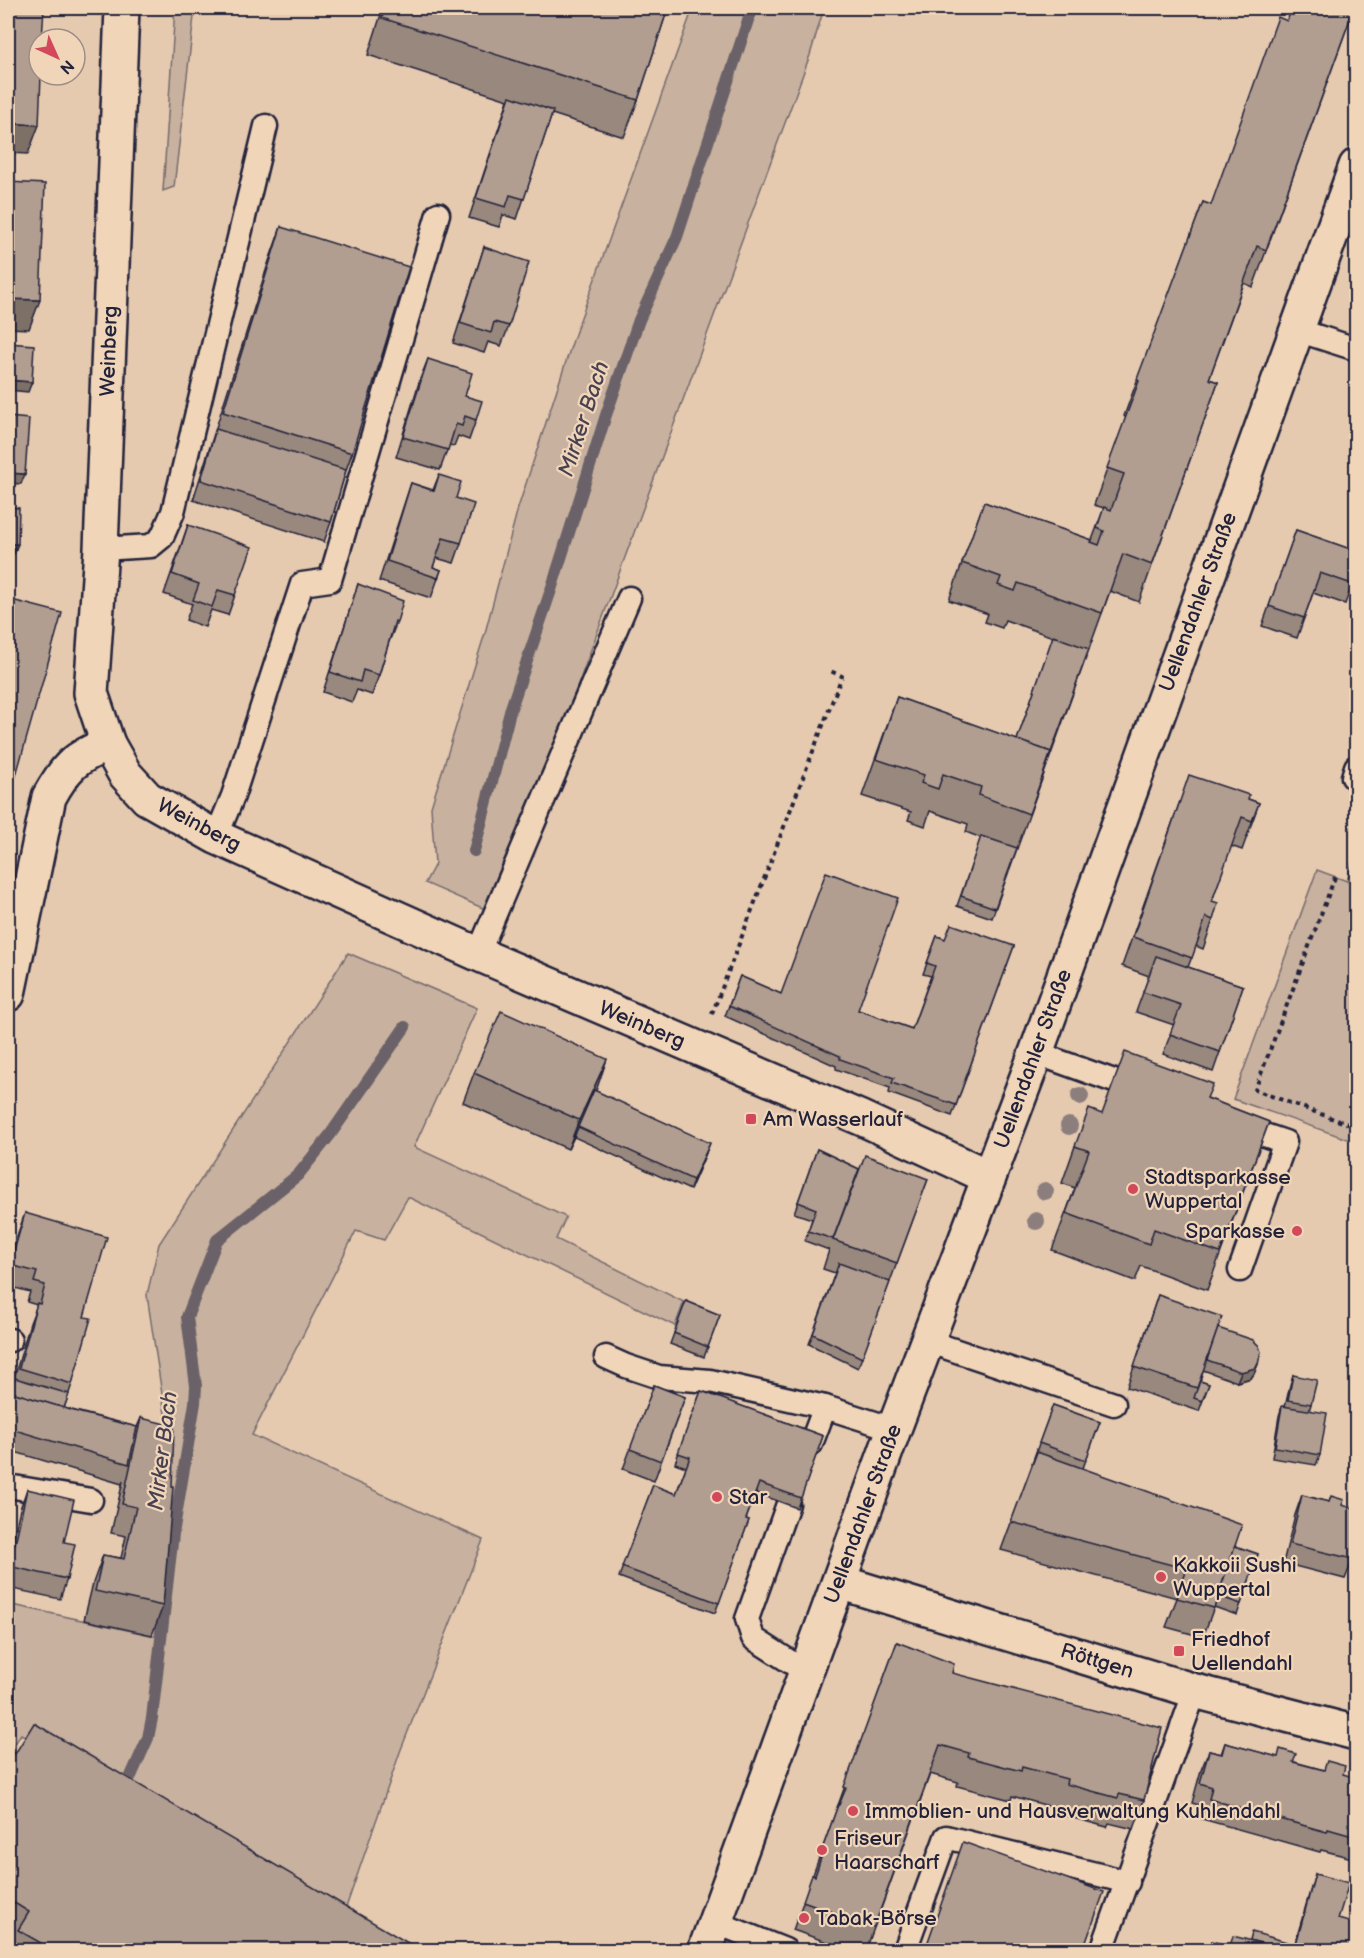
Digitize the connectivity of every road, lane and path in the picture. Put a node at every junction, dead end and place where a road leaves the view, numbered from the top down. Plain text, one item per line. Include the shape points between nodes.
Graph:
1 (122, 8) edge
2 (266, 126) dead end
3 (1356, 166) edge
4 (438, 214) dead end
5 (1297, 330) junction
6 (1356, 349) edge
7 (101, 549) junction
8 (628, 598) dead end
9 (828, 670) dead end
10 (108, 744) junction
11 (216, 837) junction
12 (1335, 877) dead end
13 (478, 954) junction
14 (8, 994) edge
15 (698, 1049) junction
16 (1036, 1053) junction
17 (1166, 1100) edge
18 (1220, 1119) edge
19 (1356, 1127) edge
20 (989, 1176) junction
21 (1240, 1270) dead end
22 (927, 1341) junction
23 (606, 1357) dead end
24 (1114, 1404) dead end
25 (825, 1407) junction
26 (894, 1429) junction
27 (811, 1444) edge
28 (8, 1486) edge
29 (92, 1500) dead end
30 (788, 1504) edge
31 (838, 1582) junction
32 (806, 1672) junction
33 (1195, 1691) junction
34 (1356, 1732) edge
35 (1128, 1882) junction
36 (710, 1936) edge
37 (785, 1950) edge
38 (904, 1950) edge
39 (1102, 1950) edge

1 - 7 street, Weinberg
2 - 7 lane via 173,512 162,537 151,546
3 - 5 street, Uellendahler Straße
4 - 11 lane via 330,580 302,584
5 - 6 lane
5 - 16 street, Uellendahler Straße
7 - 10 street, Weinberg via 91,693
8 - 13 lane
9 - 15 path via 842,676
10 - 11 street, Weinberg via 125,774 147,798
10 - 14 street via 83,754 61,774 49,797
11 - 13 street, Weinberg
12 - 19 path via 1255,1090
13 - 15 street, Weinberg
15 - 20 street, Weinberg
16 - 17 lane
16 - 20 street, Uellendahler Straße
18 - 21 lane via 1285,1142
20 - 22 street, Uellendahler Straße
22 - 24 lane
22 - 26 street, Uellendahler Straße
23 - 25 lane via 659,1377 710,1381
25 - 26 lane
25 - 27 lane
26 - 31 street, Uellendahler Straße
28 - 29 lane
30 - 32 lane via 747,1618 753,1638
31 - 32 street, Uellendahler Straße
31 - 33 street, Röttgen
32 - 36 street, Uellendahler Straße
33 - 34 street, Röttgen
33 - 35 lane
35 - 38 lane via 946,1837
35 - 39 lane
36 - 37 lane

